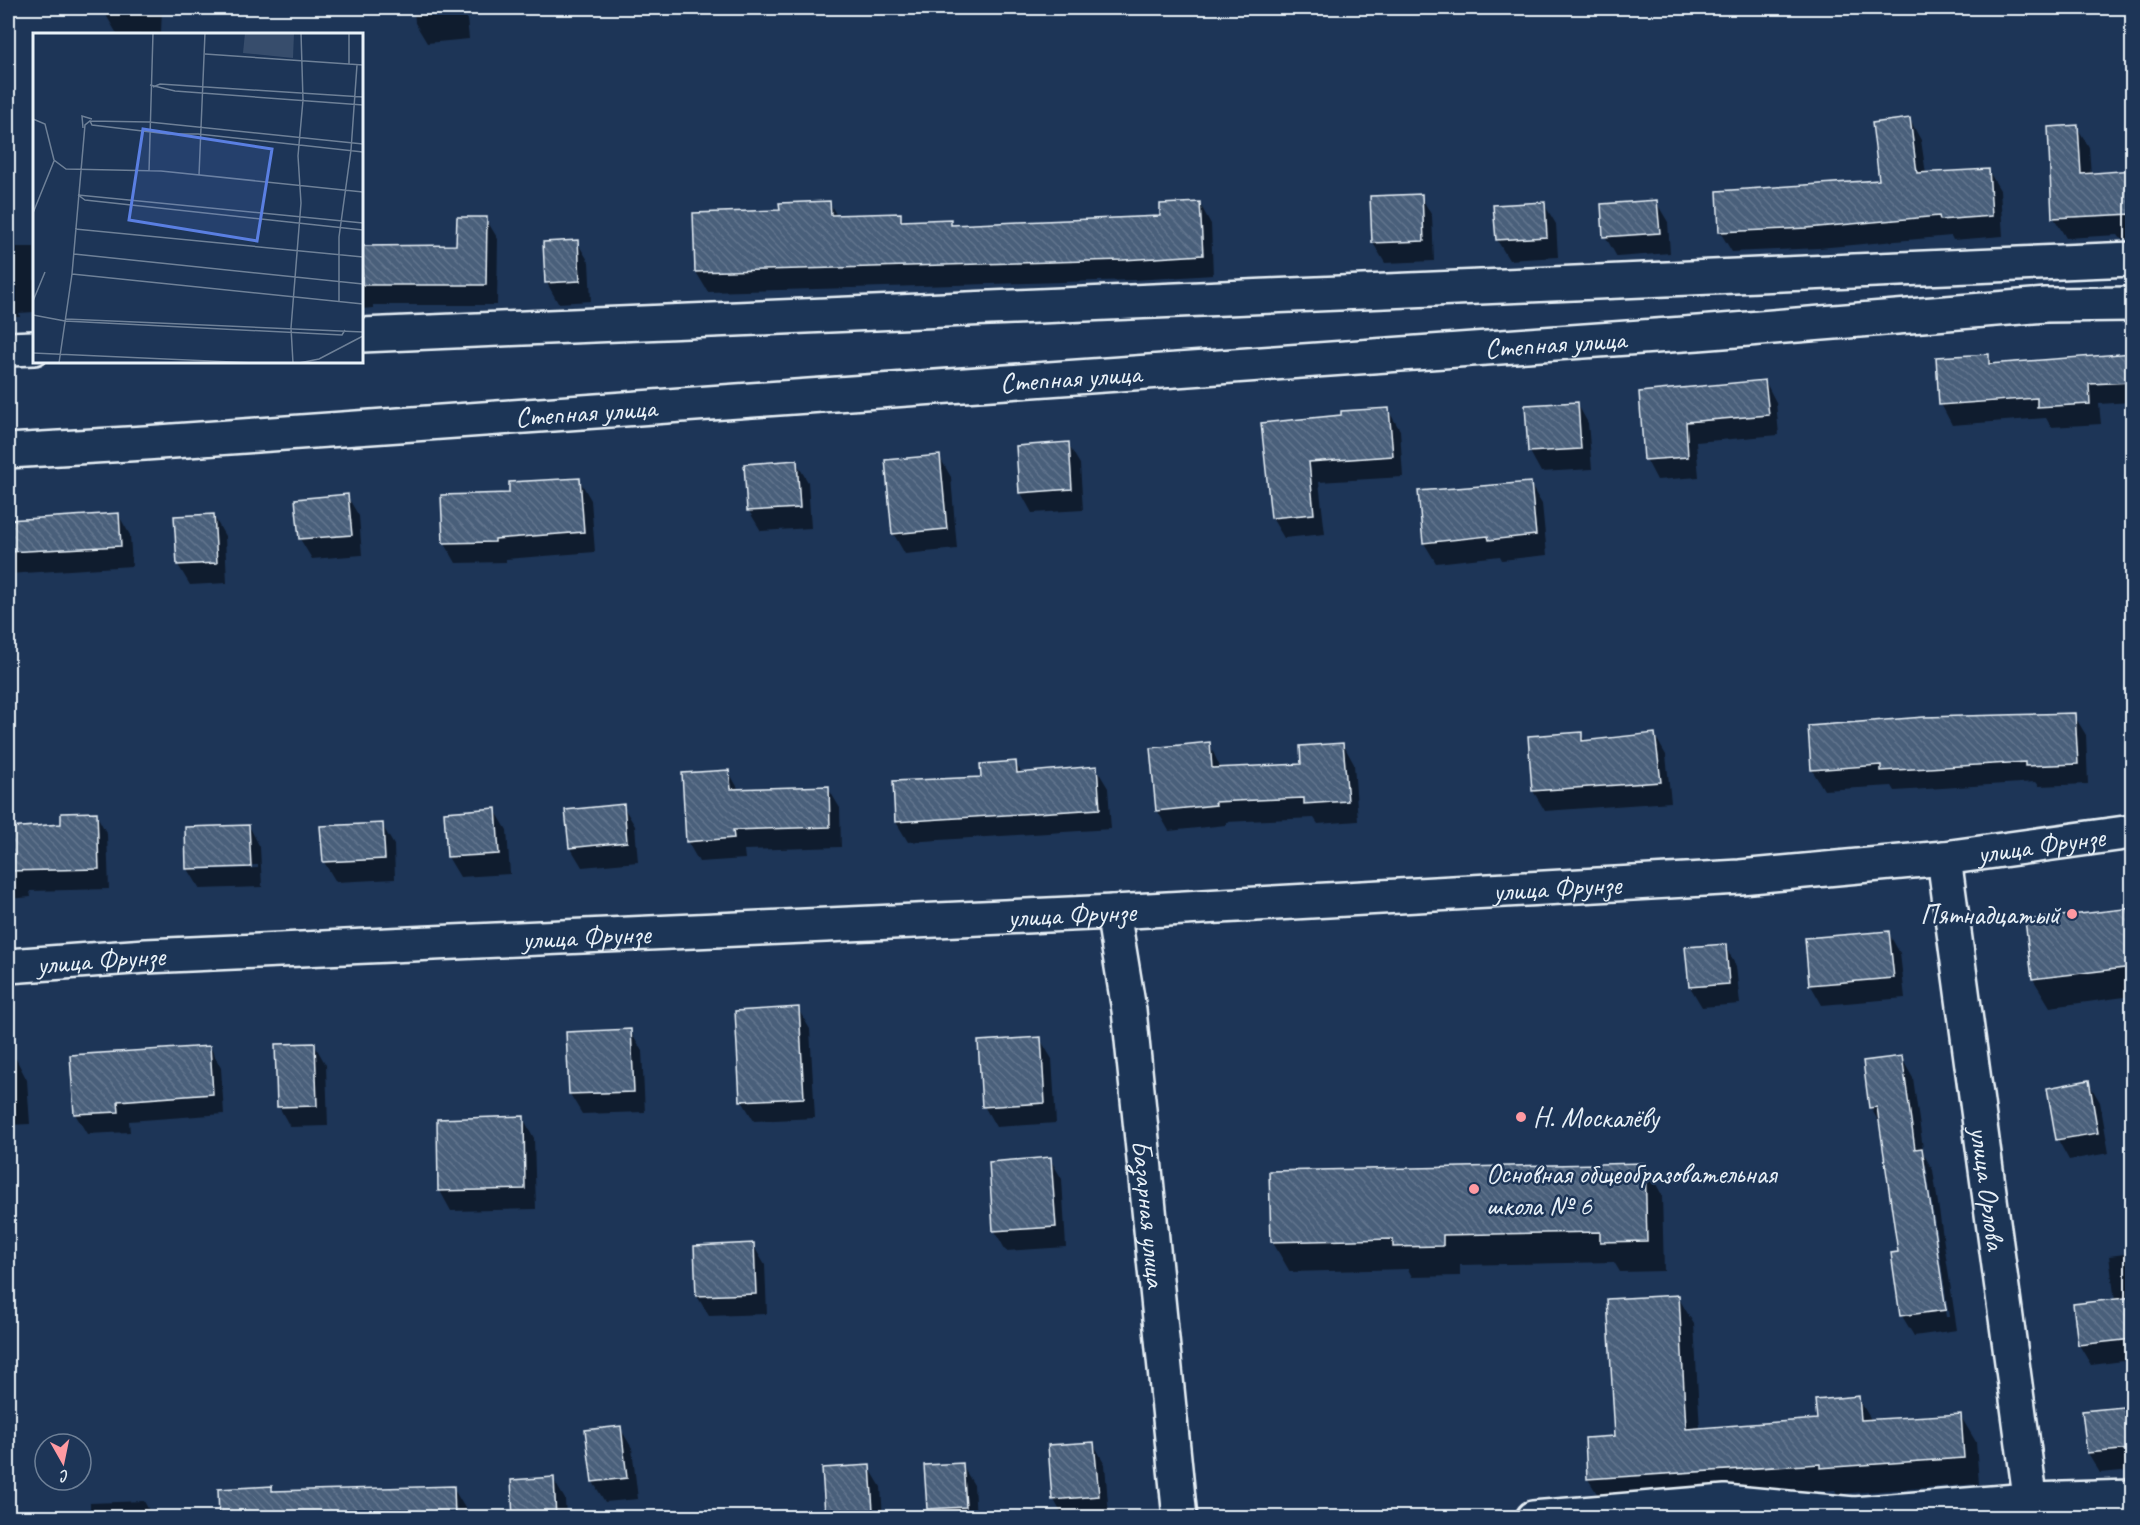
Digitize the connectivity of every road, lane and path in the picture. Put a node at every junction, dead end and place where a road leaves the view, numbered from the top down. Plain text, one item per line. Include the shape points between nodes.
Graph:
1 (2133, 259) edge
2 (2133, 304) edge
3 (363, 335) edge
4 (33, 348) edge
5 (8, 349) edge
6 (8, 451) edge
7 (2133, 832) edge
8 (1944, 858) junction
9 (1113, 912) junction
10 (8, 966) edge
11 (2133, 1497) edge
12 (2031, 1509) edge
13 (1180, 1518) edge
14 (1533, 1518) edge

1 - 3 street, Степная улица
2 - 6 street, Степная улица via 2046,305 1602,340
4 - 5 street
7 - 8 street, улица Фрунзе
8 - 9 street, улица Фрунзе via 1740,878
8 - 12 street, улица Орлова
9 - 10 street, улица Фрунзе via 146,956
9 - 13 street, Базарная улица via 1129,1010
11 - 12 street
12 - 14 street via 1854,1514 1725,1502

